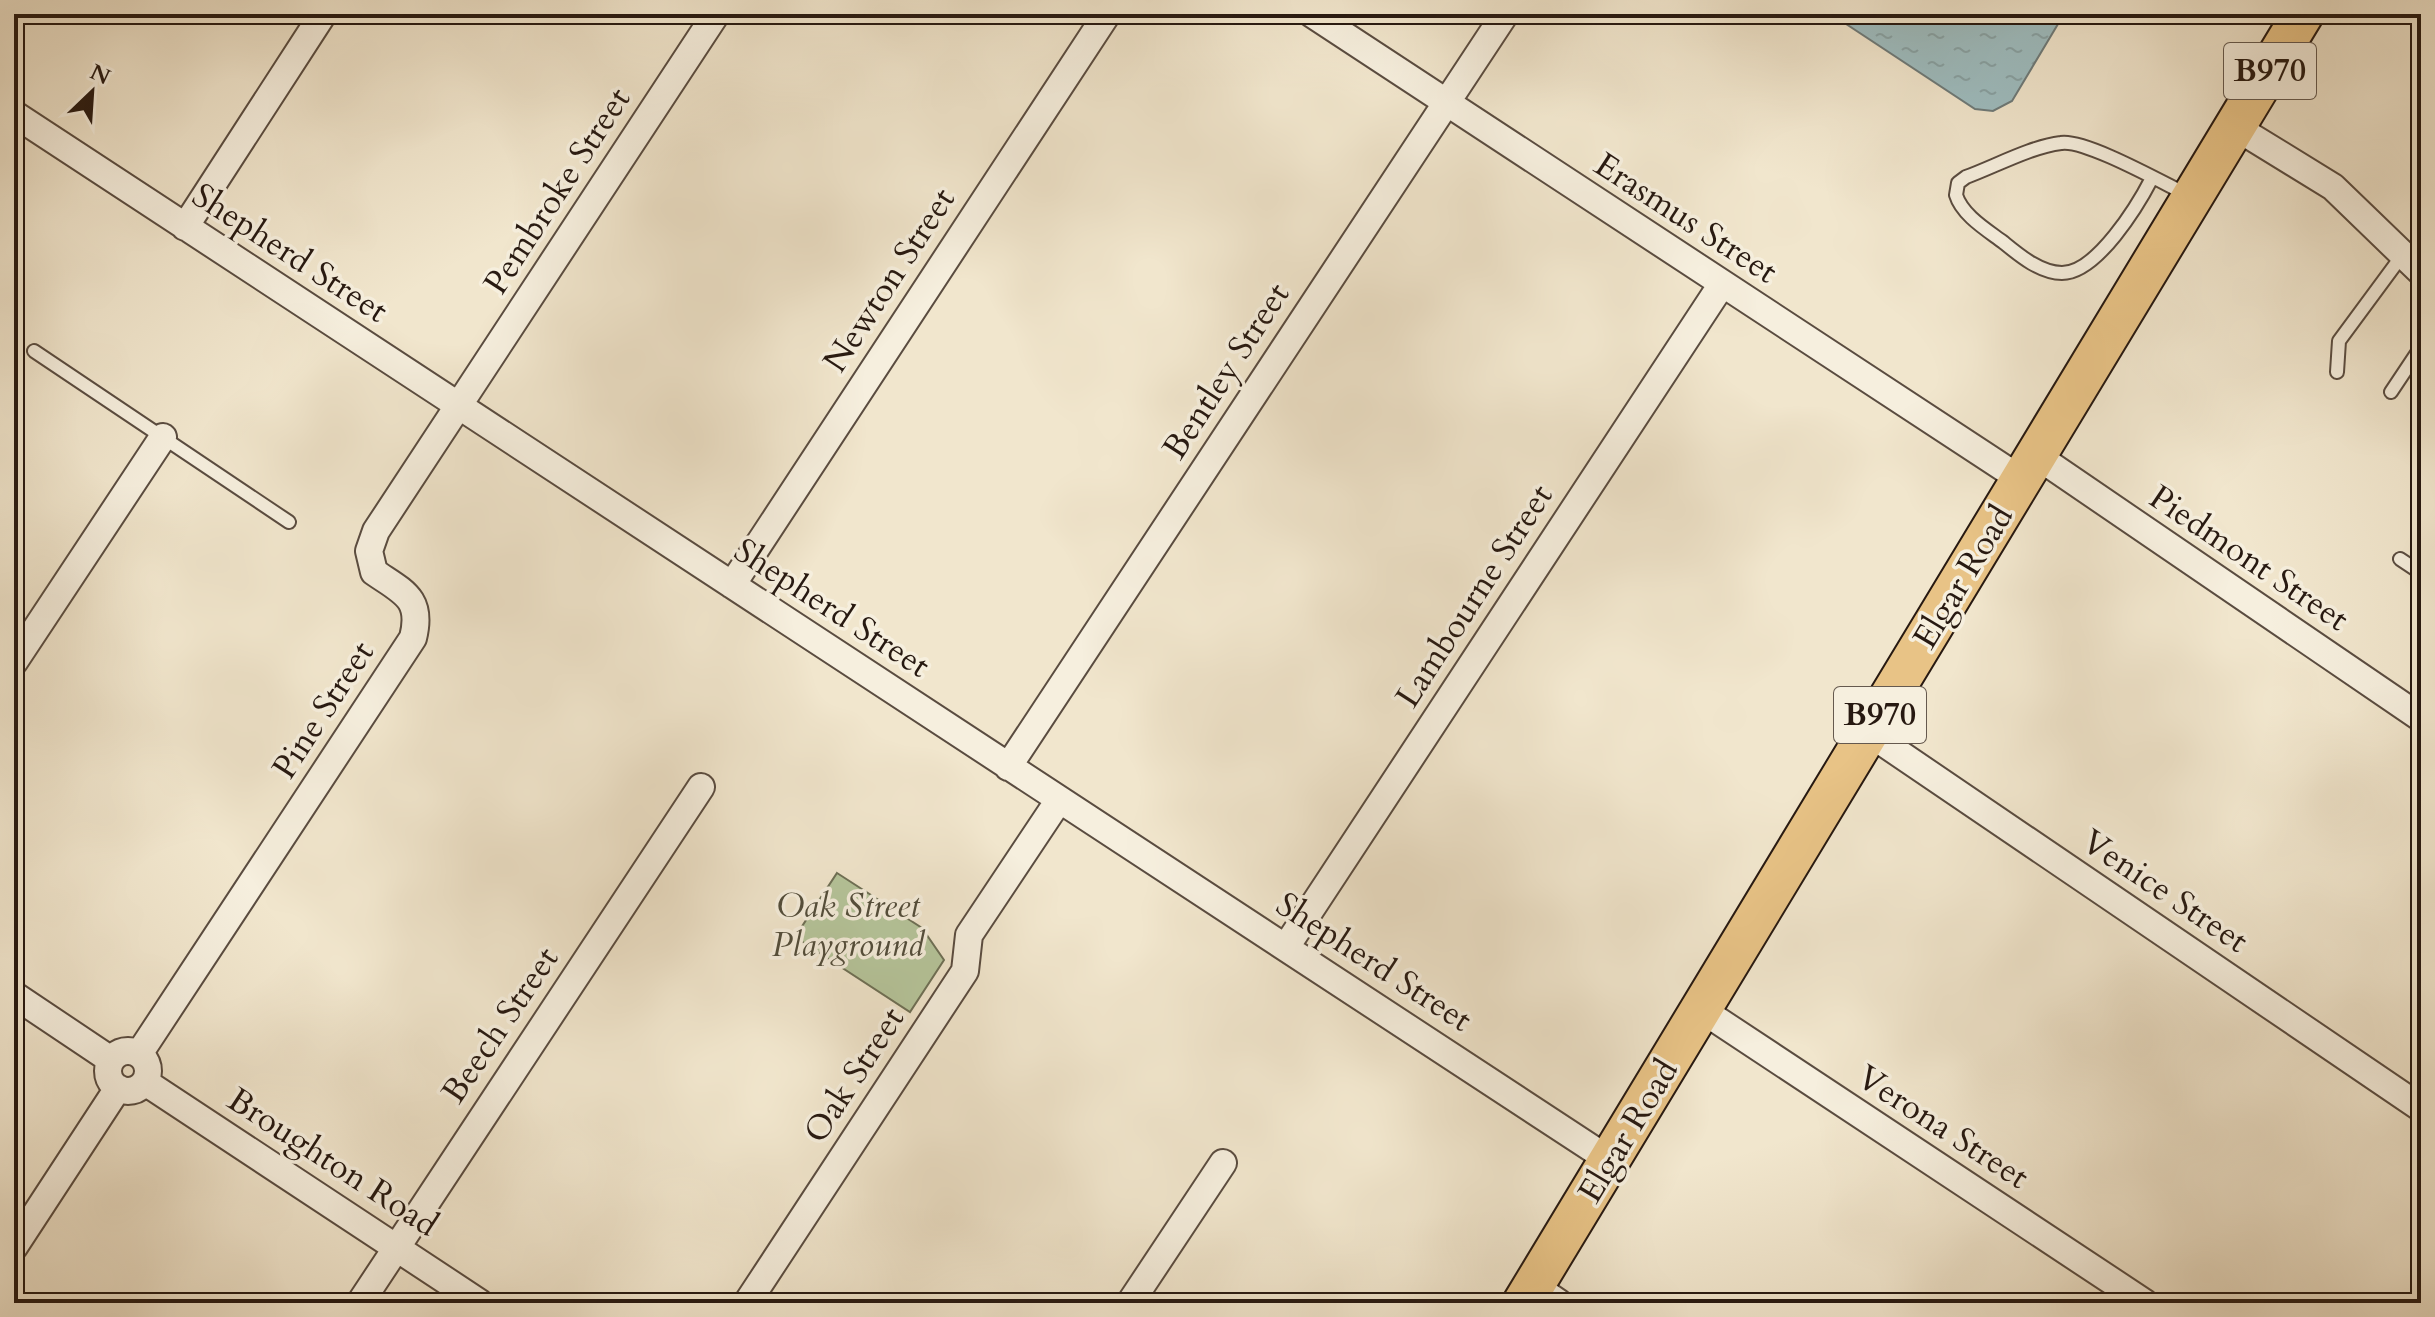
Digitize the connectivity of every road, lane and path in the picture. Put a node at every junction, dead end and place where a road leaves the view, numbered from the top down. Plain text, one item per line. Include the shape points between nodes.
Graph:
1 (323, 14) edge
2 (716, 14) edge
3 (1107, 14) edge
4 (1312, 14) edge
5 (1505, 14) edge
6 (2303, 14) edge
7 (1446, 103) junction
8 (14, 114) edge
9 (2237, 128) junction
10 (2152, 178) junction
11 (2194, 198) junction
12 (185, 227) junction
13 (2411, 264) edge
14 (1722, 284) junction
15 (2421, 347) edge
16 (34, 351) dead end
17 (2337, 372) dead end
18 (2391, 392) dead end
19 (459, 408) junction
20 (163, 437) junction
21 (2029, 468) junction
22 (289, 522) dead end
23 (2400, 559) dead end
24 (2421, 573) edge
25 (732, 585) junction
26 (14, 662) edge
27 (2421, 718) edge
28 (1869, 733) junction
29 (1008, 767) junction
30 (701, 787) dead end
31 (1059, 800) junction
32 (1286, 947) junction
33 (14, 995) edge
34 (1702, 1010) junction
35 (139, 1054) junction
36 (111, 1060) junction
37 (145, 1082) junction
38 (118, 1088) junction
39 (2421, 1108) edge
40 (1611, 1161) junction
41 (1223, 1163) dead end
42 (14, 1247) edge
43 (396, 1248) junction
44 (1539, 1297) edge
45 (360, 1303) edge
46 (480, 1303) edge
47 (747, 1303) edge
48 (1130, 1303) edge
49 (2145, 1303) edge

1 - 12 street
2 - 19 street, Pembroke Street
3 - 25 street, Newton Street
4 - 7 street, Erasmus Street
5 - 7 street, Bentley Street
6 - 9 main road, Elgar Road / B970
7 - 14 street, Erasmus Street
7 - 29 street, Bentley Street
8 - 12 street, Shepherd Street
9 - 11 main road, Elgar Road / B970
9 - 13 street via 2333,187
10 - 10 lane via 2063,142 1966,177 1958,183 1956,195 1962,207 2014,251 2039,266 2066,273 2082,267 2128,221
10 - 11 lane
11 - 21 main road, Elgar Road / B970
12 - 19 street, Shepherd Street
13 - 17 lane via 2339,341
14 - 21 street, Erasmus Street
14 - 32 street, Lambourne Street
15 - 18 lane
16 - 20 lane
19 - 25 street, Shepherd Street
19 - 35 street, Pine Street via 376,531 369,551 374,572 410,597 418,617 413,638
20 - 22 lane
20 - 26 street
21 - 27 street, Piedmont Street
21 - 28 main road, Elgar Road / B970
23 - 24 lane
25 - 29 street, Shepherd Street
28 - 34 main road, Elgar Road / B970
28 - 39 street, Venice Street
29 - 31 street, Shepherd Street
30 - 43 street, Beech Street
31 - 32 street, Shepherd Street
31 - 47 street, Oak Street via 969,935 965,971
32 - 40 street, Shepherd Street
33 - 36 street
34 - 40 main road, Elgar Road / B970
34 - 49 street, Verona Street
35 - 36 street via 121,1051
35 - 37 street via 149,1070
36 - 38 street via 108,1073
37 - 38 street via 130,1092
37 - 43 street, Broughton Road
38 - 42 street
40 - 44 main road, Elgar Road / B970
41 - 48 street
43 - 45 street, Beech Street
43 - 46 street, Broughton Road

